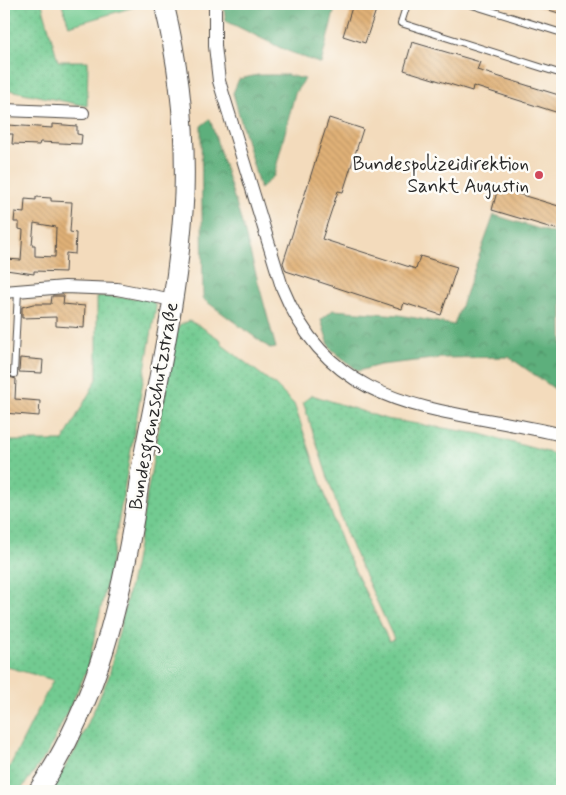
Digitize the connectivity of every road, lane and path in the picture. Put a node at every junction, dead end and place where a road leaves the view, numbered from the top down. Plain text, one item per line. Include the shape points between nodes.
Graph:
1 (164, 4) edge
2 (215, 4) edge
3 (406, 4) edge
4 (470, 4) edge
5 (562, 33) edge
6 (562, 74) edge
7 (4, 110) edge
8 (83, 113) dead end
9 (18, 290) junction
10 (4, 292) edge
11 (172, 300) junction
12 (14, 374) dead end
13 (562, 435) edge
14 (38, 791) edge

1 - 11 street, Bundesgrenzschutzstraße via 174,48 184,156 181,232
2 - 13 street via 215,46 224,100 282,287 310,340 344,373 394,398
3 - 6 lane via 401,23
4 - 5 lane
7 - 8 street
9 - 10 street
9 - 11 street via 65,287 117,289
9 - 12 lane
11 - 14 street, Bundesgrenzschutzstraße via 125,567 106,648 78,723

